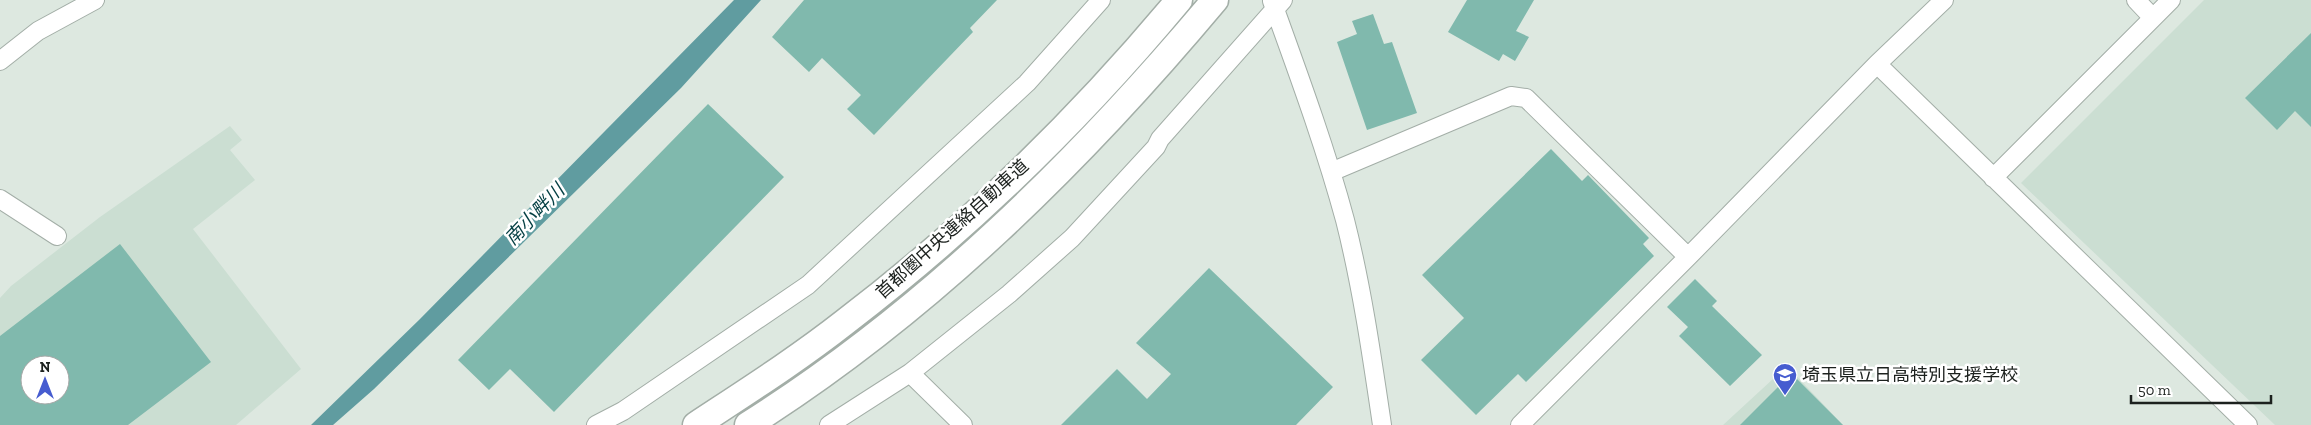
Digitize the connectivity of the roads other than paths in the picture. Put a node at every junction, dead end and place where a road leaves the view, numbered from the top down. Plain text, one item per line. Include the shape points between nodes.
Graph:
1 (95, 0) edge
2 (1101, 0) edge
3 (1179, 0) edge
4 (1215, 0) edge
5 (1944, 0) edge
6 (2136, 0) edge
7 (2172, 0) edge
8 (1277, 4) edge
9 (2154, 18) junction
10 (0, 61) edge
11 (1877, 64) junction
12 (1331, 172) junction
13 (1993, 178) junction
14 (0, 199) edge
15 (57, 236) dead end
16 (1688, 258) junction
17 (910, 373) junction
18 (626, 418) edge
19 (596, 425) edge
20 (696, 425) edge
21 (748, 425) edge
22 (829, 425) edge
23 (963, 425) edge
24 (1382, 425) edge
25 (1520, 425) edge
26 (2248, 425) edge

1 - 10 street via 38,31
2 - 18 street via 1027,83 808,285
3 - 20 highway, 首都圏中央連絡自動車道 via 1080,111 938,246 845,323
4 - 21 highway, 首都圏中央連絡自動車道 via 1098,133 958,266 860,346
5 - 11 street
6 - 9 street
7 - 9 street
8 - 12 street
8 - 17 street via 1156,147 1072,238 1009,294
9 - 13 street
11 - 13 street
11 - 16 street
12 - 16 street via 1511,96 1526,98
12 - 24 street via 1356,270
13 - 26 street
14 - 15 street
16 - 25 street
17 - 22 street
17 - 23 street
18 - 19 street

